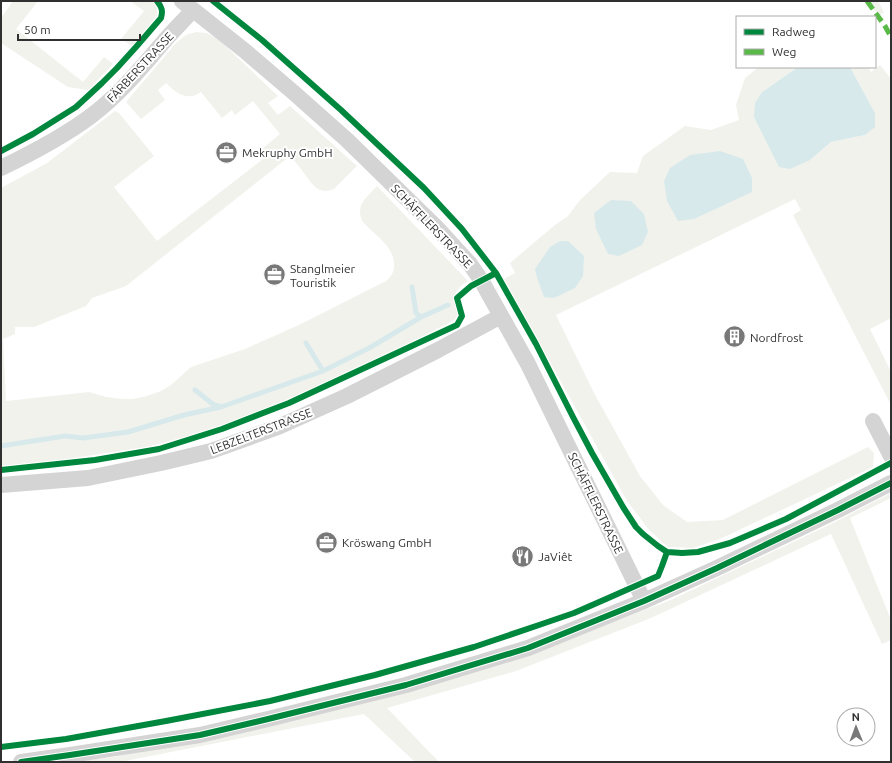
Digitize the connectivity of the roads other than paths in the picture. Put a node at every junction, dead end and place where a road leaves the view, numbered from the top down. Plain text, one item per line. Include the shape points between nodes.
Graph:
1 (188, 6) edge
2 (1, 168) edge
3 (501, 316) junction
4 (873, 421) dead end
5 (891, 456) edge
6 (891, 483) edge
7 (1, 485) edge
8 (644, 601) junction
9 (21, 762) edge

1 - 2 street, FÄRBERSTRASSE via 167,38 113,97 65,133
1 - 3 street, SCHÄFFLERSTRASSE via 245,51 347,140 437,228 470,264
3 - 7 street, LEBZELTERSTRASSE via 347,396 278,427 211,451 88,478
3 - 8 street, SCHÄFFLERSTRASSE via 528,364
4 - 5 street
6 - 8 street
8 - 9 street via 528,648 406,685 200,735

